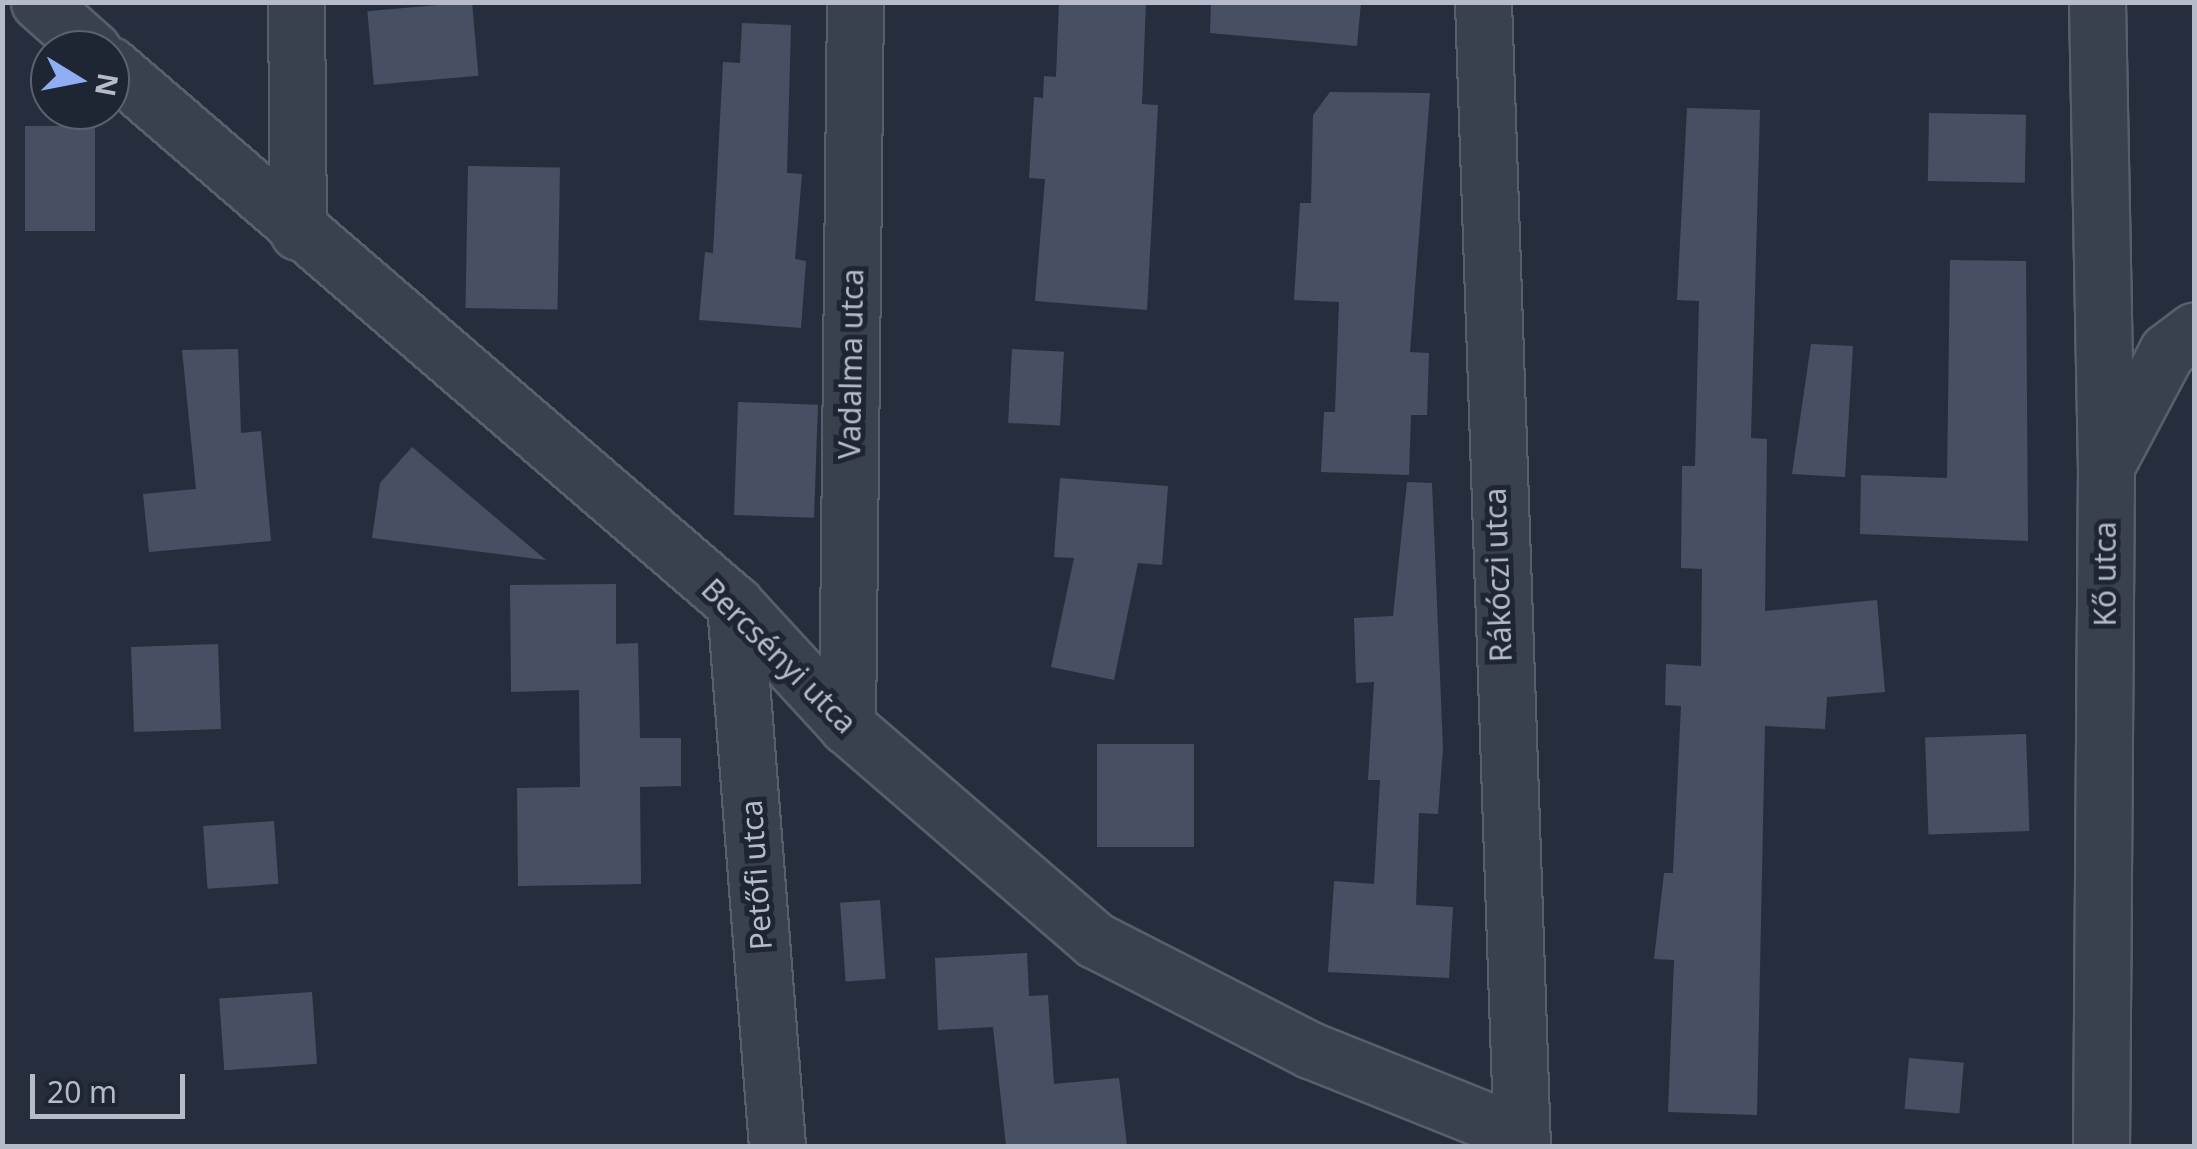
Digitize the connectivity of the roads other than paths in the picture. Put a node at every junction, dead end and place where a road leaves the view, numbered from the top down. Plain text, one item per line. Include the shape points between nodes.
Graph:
1 (39, 2) edge
2 (296, 2) edge
3 (855, 2) edge
4 (1483, 2) edge
5 (2097, 2) edge
6 (70, 30) edge
7 (130, 83) edge
8 (298, 232) junction
9 (2194, 331) edge
10 (2106, 467) junction
11 (735, 604) junction
12 (847, 726) junction
13 (1521, 1140) edge
14 (777, 1146) edge
15 (2101, 1146) edge

1 - 6 street
2 - 8 street
3 - 12 street, Vadalma utca
4 - 13 street, Rákóczi utca
5 - 10 street, Kő utca
7 - 8 street, Bercsényi utca
8 - 11 street, Bercsényi utca
9 - 10 street via 2167,351
10 - 15 street, Kő utca
11 - 12 street, Bercsényi utca
11 - 14 street, Petőfi utca
12 - 13 street, Bercsényi utca via 1095,940 1310,1050

